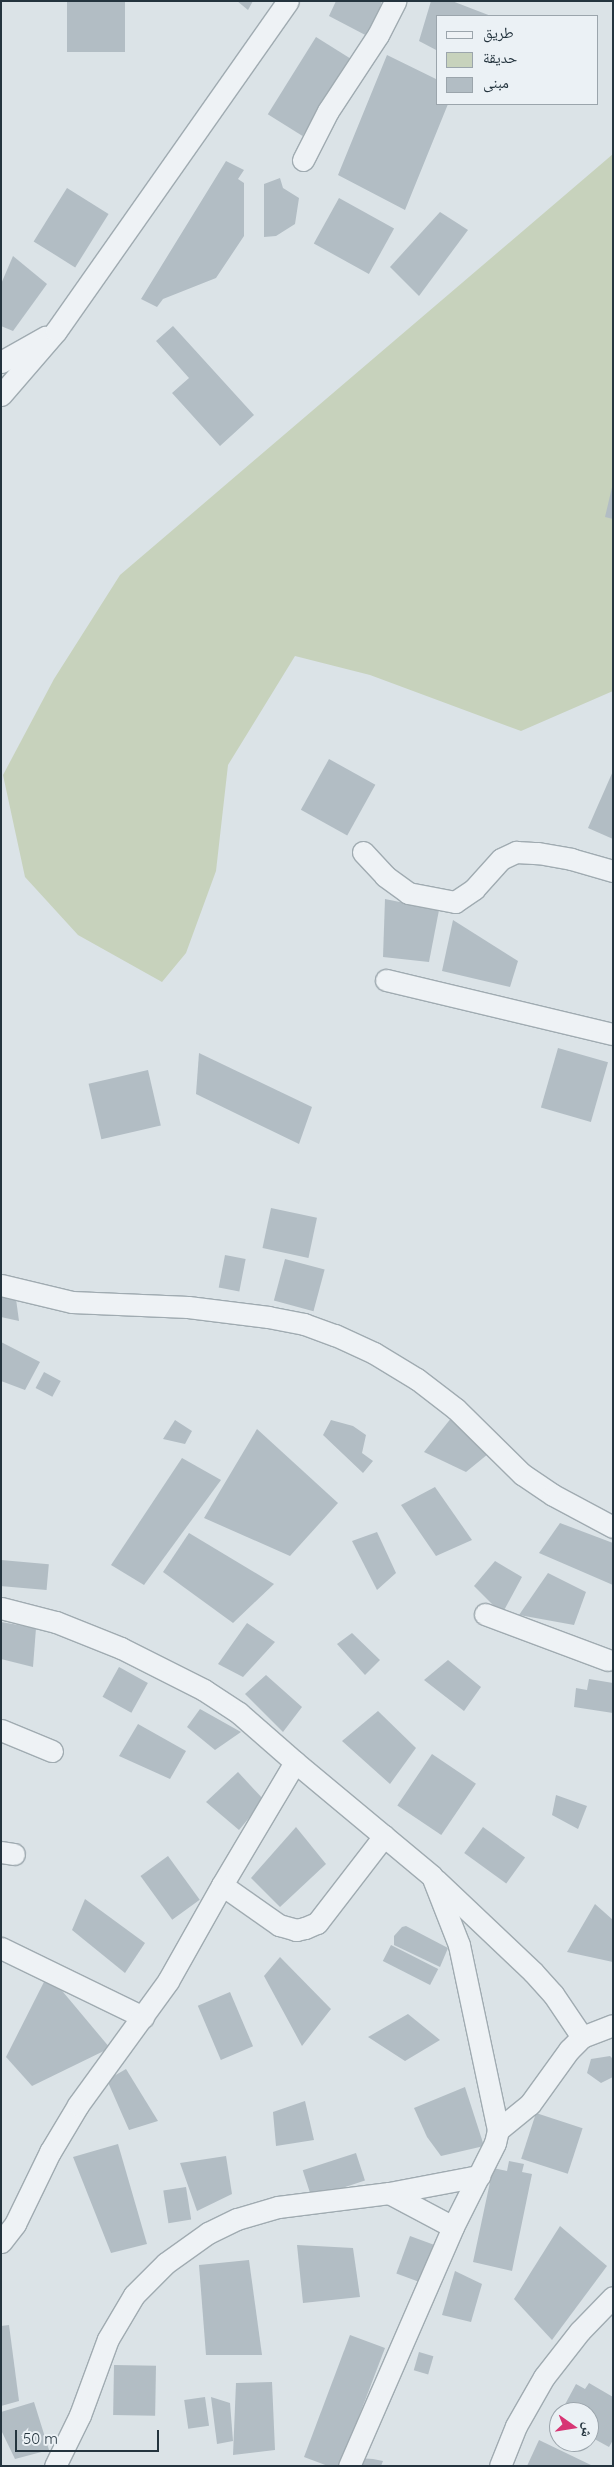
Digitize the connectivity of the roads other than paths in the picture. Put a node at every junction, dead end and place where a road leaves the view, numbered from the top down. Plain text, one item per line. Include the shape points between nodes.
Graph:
1 (288, 1) edge
2 (395, 1) edge
3 (303, 160) dead end
4 (56, 331) junction
5 (1, 362) edge
6 (1, 395) edge
7 (363, 852) dead end
8 (613, 871) edge
9 (386, 980) dead end
10 (613, 1034) edge
11 (1, 1285) edge
12 (613, 1527) edge
13 (1, 1608) edge
14 (485, 1614) dead end
15 (611, 1661) edge
16 (1, 1730) edge
17 (52, 1751) dead end
18 (295, 1762) junction
19 (384, 1836) junction
20 (432, 1876) junction
21 (222, 1885) junction
22 (1, 1948) edge
23 (143, 2018) junction
24 (613, 2025) edge
25 (582, 2037) junction
26 (498, 2130) junction
27 (479, 2176) junction
28 (389, 2194) junction
29 (8, 2220) edge
30 (453, 2227) junction
31 (1, 2242) edge
32 (613, 2298) edge
33 (55, 2466) edge
34 (349, 2466) edge
35 (500, 2466) edge

1 - 4 street
2 - 3 street via 378,35 328,111
4 - 5 street
4 - 6 street
7 - 8 street via 385,876 408,893 455,902 474,889 501,859 516,852 571,859
9 - 10 street
11 - 12 street via 72,1302 188,1307 268,1317 304,1324 335,1335 374,1353 417,1379 456,1409 522,1474 553,1495
13 - 18 street via 56,1622 121,1648 186,1681 239,1713
14 - 15 street
16 - 17 street
18 - 19 street
18 - 21 street
19 - 20 street
19 - 21 street via 317,1923 305,1928 296,1930 279,1925
20 - 25 street via 533,1972 553,1994
20 - 26 street via 459,1945
21 - 23 street via 168,1981
22 - 23 street
23 - 29 street via 78,2105
24 - 25 street
25 - 26 street via 530,2104
26 - 27 street
27 - 28 street
27 - 30 street
28 - 30 street
28 - 33 street via 304,2203 238,2219 208,2233 166,2263 134,2294 108,2339 80,2415
29 - 31 street
30 - 34 street
32 - 35 street via 580,2331 544,2377 516,2426

